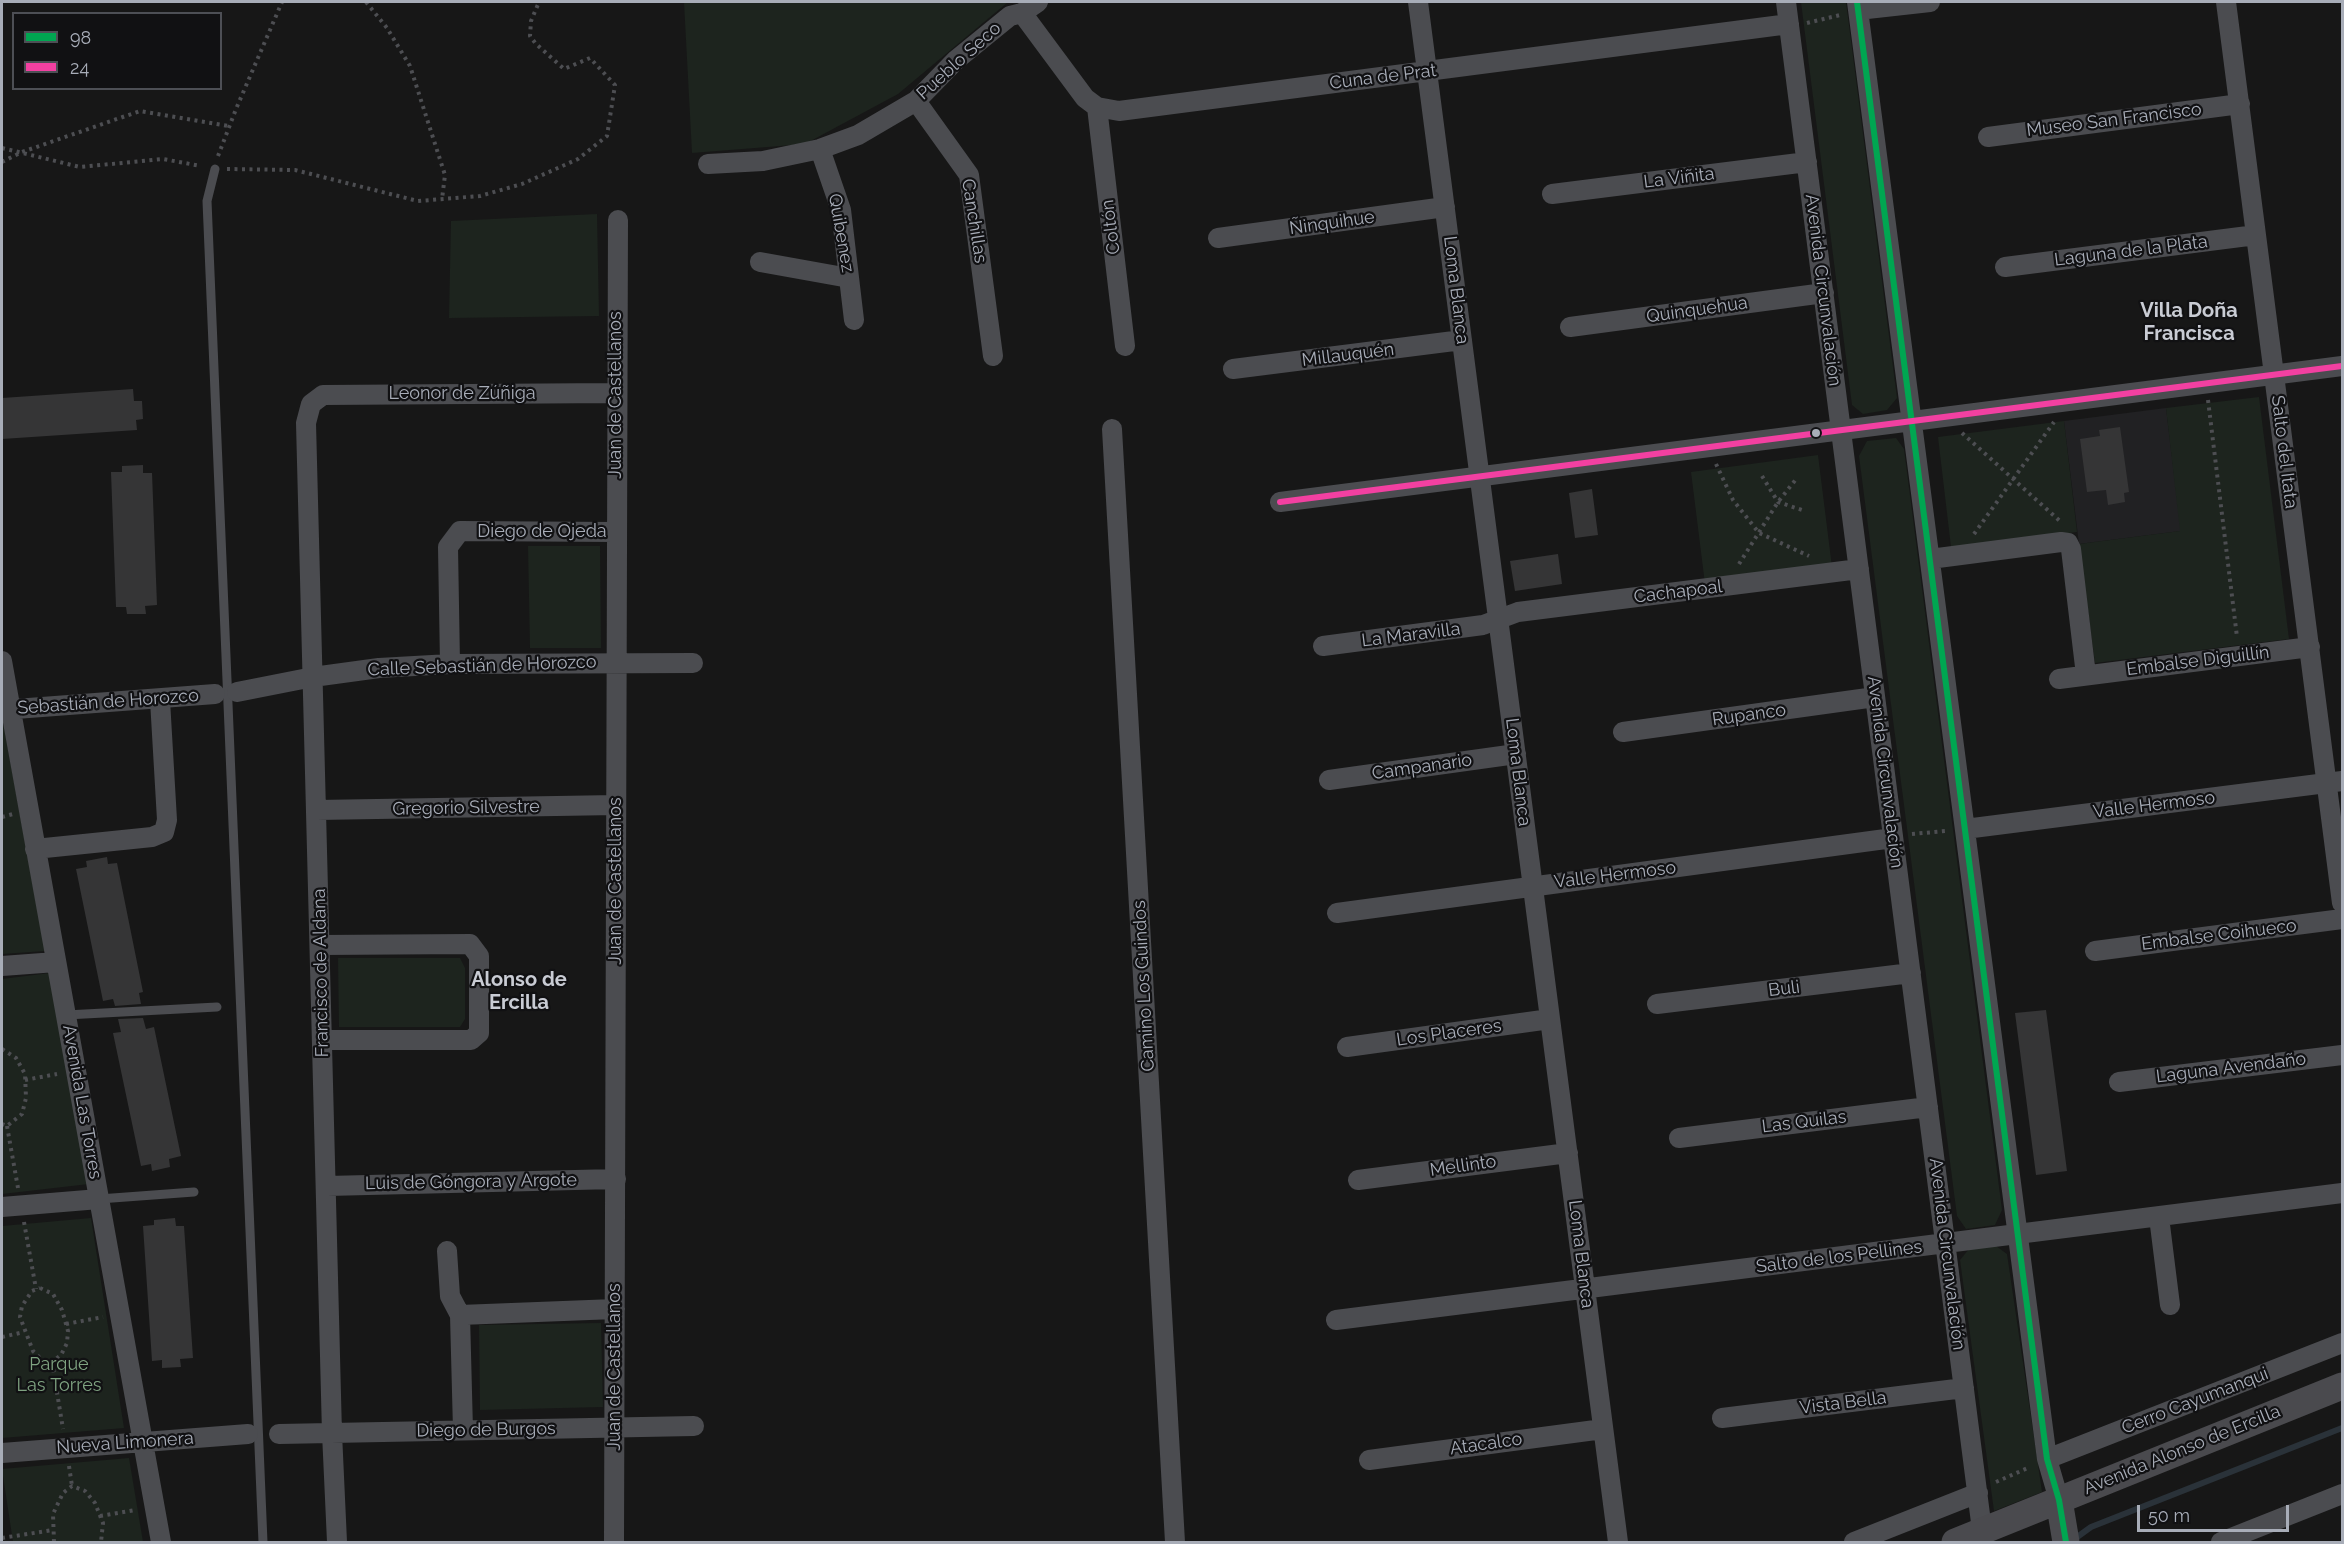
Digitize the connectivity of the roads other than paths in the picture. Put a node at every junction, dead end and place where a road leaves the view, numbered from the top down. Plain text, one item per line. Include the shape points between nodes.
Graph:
1 (1038, 2) edge
2 (1418, 2) edge
3 (1786, 2) edge
4 (1930, 2) edge
5 (2226, 2) edge
6 (1858, 6) edge
7 (1022, 13) junction
8 (1789, 24) junction
9 (1427, 71) junction
10 (916, 101) junction
11 (2240, 104) junction
12 (1097, 107) junction
13 (1988, 137) dead end
14 (820, 149) junction
15 (1807, 162) junction
16 (708, 164) dead end
17 (214, 169) road end
18 (1552, 194) dead end
19 (1445, 207) junction
20 (618, 220) dead end
21 (2256, 235) junction
22 (1218, 238) dead end
23 (760, 262) dead end
24 (2005, 267) dead end
25 (849, 278) junction
26 (1824, 294) junction
27 (854, 320) dead end
28 (1570, 327) dead end
29 (1462, 340) junction
30 (1125, 346) dead end
31 (993, 356) dead end
32 (2343, 366) edge
33 (1233, 369) dead end
34 (2274, 375) junction
35 (616, 393) junction
36 (311, 404) joint
37 (1912, 421) junction
38 (1112, 429) dead end
39 (1841, 430) junction
40 (1480, 477) junction
41 (1280, 502) dead end
42 (616, 532) junction
43 (1930, 559) junction
44 (1859, 569) junction
45 (1498, 619) junction
46 (1323, 646) dead end
47 (2310, 647) junction
48 (2, 661) edge
49 (616, 662) junction
50 (693, 663) dead end
51 (450, 664) junction
52 (2086, 675) junction
53 (313, 677) junction
54 (2059, 679) dead end
55 (237, 692) dead end
56 (215, 694) dead end
57 (1875, 698) junction
58 (160, 700) junction
59 (6, 710) edge
60 (1623, 732) dead end
61 (1516, 754) junction
62 (1329, 780) dead end
63 (2335, 782) edge
64 (616, 805) junction
65 (317, 810) junction
66 (1965, 829) junction
67 (1893, 838) junction
68 (35, 849) junction
69 (1533, 885) junction
70 (2343, 903) edge
71 (1337, 913) dead end
72 (2343, 919) edge
73 (321, 945) junction
74 (2095, 951) dead end
75 (56, 962) junction
76 (2, 966) edge
77 (1911, 973) junction
78 (1657, 1004) dead end
79 (217, 1007) dead end
80 (66, 1015) junction
81 (1550, 1019) junction
82 (323, 1040) junction
83 (1347, 1047) dead end
84 (2343, 1055) edge
85 (2119, 1082) dead end
86 (1928, 1107) junction
87 (1679, 1138) dead end
88 (1568, 1153) junction
89 (616, 1179) junction
90 (1358, 1180) dead end
91 (327, 1186) junction
92 (194, 1192) dead end
93 (2343, 1193) edge
94 (99, 1199) junction
95 (2, 1207) edge
96 (2159, 1217) junction
97 (2018, 1234) junction
98 (1945, 1243) junction
99 (447, 1251) dead end
100 (1585, 1289) junction
101 (2170, 1305) dead end
102 (615, 1309) junction
103 (460, 1315) junction
104 (1336, 1320) dead end
105 (2343, 1343) edge
106 (2343, 1386) edge
107 (1964, 1388) junction
108 (1722, 1419) dead end
109 (694, 1426) dead end
110 (615, 1428) junction
111 (1603, 1429) junction
112 (463, 1430) junction
113 (332, 1433) junction
114 (248, 1434) dead end
115 (279, 1434) dead end
116 (143, 1442) junction
117 (2, 1453) edge
118 (2047, 1459) junction
119 (1369, 1460) dead end
120 (1978, 1493) junction
121 (2343, 1494) edge
122 (2059, 1500) junction
123 (2065, 1535) edge
124 (1983, 1536) edge
125 (2244, 1538) edge
126 (162, 1542) edge
127 (263, 1542) edge
128 (337, 1542) edge
129 (614, 1542) edge
130 (1175, 1542) edge
131 (1618, 1542) edge
132 (1854, 1542) edge
133 (1955, 1542) edge
134 (2220, 1542) edge

1 - 7 street, Pueblo Seco
2 - 9 street, Loma Blanca
3 - 8 street, Avenida Circunvalación
4 - 6 street
5 - 11 street, Salto del Itata
6 - 37 street
7 - 10 street, Pueblo Seco via 1010,16 956,60
7 - 12 street via 1085,98
8 - 9 street, Cuna de Prat
8 - 15 street, Avenida Circunvalación
9 - 12 street, Cuna de Prat via 1119,111
9 - 19 street, Loma Blanca
10 - 14 street, Pueblo Seco via 858,135
10 - 31 street, Canchillas via 969,175
11 - 13 street, Museo San Francisco
11 - 21 street, Salto del Itata
12 - 30 street, Coltón
14 - 16 street, Pueblo Seco via 763,161
14 - 25 street, Quibenez via 841,210
15 - 18 street, La Viñita
15 - 26 street, Avenida Circunvalación
17 - 127 lane via 207,201
19 - 22 street, Ñinquihue
19 - 29 street, Loma Blanca
20 - 35 street, Juan de Castellanos
21 - 24 street, Laguna de la Plata
21 - 34 street, Salto del Itata
23 - 25 street
25 - 27 street, Quibenez
26 - 28 street, Quinquehua
26 - 39 street, Avenida Circunvalación
29 - 33 street, Millauquén
29 - 40 street, Loma Blanca
32 - 34 street
34 - 37 street
34 - 47 street, Salto del Itata
35 - 36 street, Leonor de Zúñiga via 323,395
35 - 42 street, Juan de Castellanos
36 - 53 street, Francisco de Aldana via 306,423
37 - 39 street
37 - 43 street
38 - 130 street, Camino Los Guindos
39 - 40 street
39 - 44 street, Avenida Circunvalación
40 - 41 street
40 - 45 street, Loma Blanca
42 - 49 street, Juan de Castellanos
42 - 51 street, Diego de Ojeda via 460,531 448,547
43 - 52 street via 2068,543
43 - 66 street
44 - 45 street, Cachapoal via 1518,612
44 - 57 street, Avenida Circunvalación
45 - 46 street, La Maravilla via 1483,626
45 - 61 street, Loma Blanca
47 - 52 street, Embalse Diguillín
47 - 63 street, Salto del Itata
48 - 59 street, Avenida Las Torres
49 - 50 street, Calle Sebastián de Horozco
49 - 51 street, Calle Sebastián de Horozco
49 - 64 street, Juan de Castellanos
51 - 53 street, Calle Sebastián de Horozco
52 - 54 street, Embalse Diguillín
53 - 55 street, Calle Sebastián de Horozco
53 - 65 street, Francisco de Aldana
56 - 58 street, Sebastián de Horozco
57 - 60 street, Rupanco
57 - 67 street, Avenida Circunvalación
58 - 59 street, Sebastián de Horozco
58 - 68 street via 167,820 164,832 152,837
59 - 68 street, Avenida Las Torres
61 - 62 street, Campanario
61 - 69 street, Loma Blanca
63 - 66 street, Valle Hermoso
63 - 70 street, Salto del Itata
64 - 65 street, Gregorio Silvestre
64 - 89 street, Juan de Castellanos
65 - 73 street, Francisco de Aldana
66 - 97 street
67 - 69 street, Valle Hermoso
67 - 77 street, Avenida Circunvalación
68 - 75 street, Avenida Las Torres
69 - 71 street, Valle Hermoso
69 - 81 street, Loma Blanca
72 - 74 street, Embalse Coihueco
73 - 82 street, Francisco de Aldana
73 - 82 street via 470,944 479,956 478,1033 471,1040
75 - 76 street
75 - 80 street, Avenida Las Torres
77 - 78 street, Buli
77 - 86 street, Avenida Circunvalación
79 - 80 lane
80 - 94 street, Avenida Las Torres
81 - 83 street, Los Placeres
81 - 88 street, Loma Blanca
82 - 91 street, Francisco de Aldana
84 - 85 street, Laguna Avendaño
86 - 87 street, Las Quilas
86 - 98 street, Avenida Circunvalación
88 - 90 street, Mellinto
88 - 100 street, Loma Blanca
89 - 91 street, Luis de Góngora y Argote
89 - 102 street, Juan de Castellanos
91 - 113 street, Francisco de Aldana
92 - 94 lane
93 - 96 street, Salto de los Pellines
94 - 95 street
94 - 116 street, Avenida Las Torres
96 - 97 street, Salto de los Pellines
96 - 101 street
97 - 98 street, Salto de los Pellines
97 - 118 street
98 - 100 street, Salto de los Pellines
98 - 107 street, Avenida Circunvalación
99 - 103 street via 450,1296
100 - 104 street, Salto de los Pellines
100 - 111 street, Loma Blanca
102 - 103 street
102 - 110 street, Juan de Castellanos
103 - 112 street
105 - 118 street, Cerro Cayumanqui
106 - 122 main road, Avenida Alonso de Ercilla
107 - 108 street, Vista Bella
107 - 120 street, Avenida Circunvalación
109 - 110 street, Diego de Burgos
110 - 112 street, Diego de Burgos
110 - 129 street, Juan de Castellanos
111 - 119 street, Atacalco
111 - 131 street, Loma Blanca
112 - 113 street, Diego de Burgos
113 - 115 street, Diego de Burgos
113 - 128 street, Francisco de Aldana
114 - 116 street, Nueva Limonera
116 - 117 street, Nueva Limonera
116 - 126 street, Avenida Las Torres
118 - 122 street
120 - 124 street, Avenida Circunvalación
120 - 132 street
121 - 125 street
122 - 123 main road
122 - 124 main road, Avenida Alonso de Ercilla
124 - 133 main road, Avenida Alonso de Ercilla
125 - 134 street

